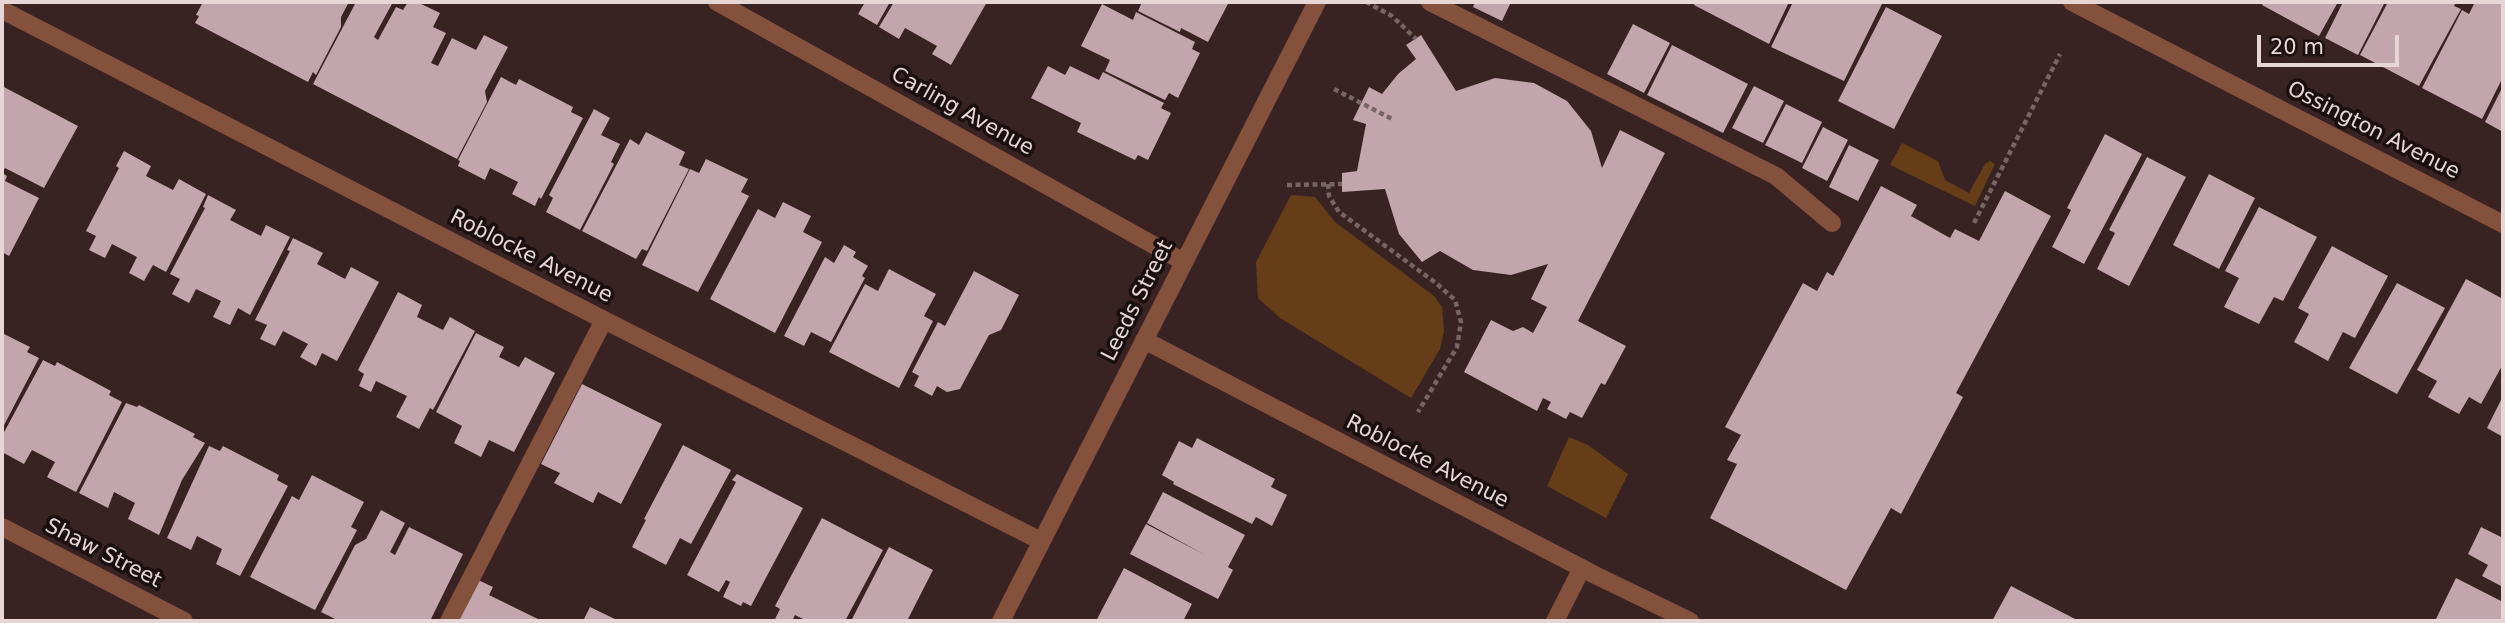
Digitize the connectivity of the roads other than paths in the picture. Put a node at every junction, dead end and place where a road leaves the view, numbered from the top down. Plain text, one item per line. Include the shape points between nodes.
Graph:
1 (718, 2) edge
2 (1317, 2) edge
3 (1430, 2) edge
4 (2072, 2) edge
5 (2, 10) edge
6 (1832, 223) dead end
7 (2503, 224) edge
8 (1184, 262) junction
9 (604, 320) junction
10 (1144, 340) junction
11 (2, 527) edge
12 (1041, 541) junction
13 (1583, 568) junction
14 (184, 621) edge
15 (449, 621) edge
16 (1000, 621) edge
17 (1555, 621) edge
18 (1690, 621) edge

1 - 8 street, Carling Avenue
2 - 8 street, Leeds Street
3 - 6 street via 1776,176
4 - 7 street, Ossington Avenue
5 - 9 street, Roblocke Avenue
8 - 10 street, Leeds Street
9 - 12 street, Roblocke Avenue
9 - 15 street
10 - 12 street, Leeds Street
10 - 13 street, Roblocke Avenue
11 - 14 street, Shaw Street
12 - 16 street, Leeds Street
13 - 17 street
13 - 18 street, Roblocke Avenue

